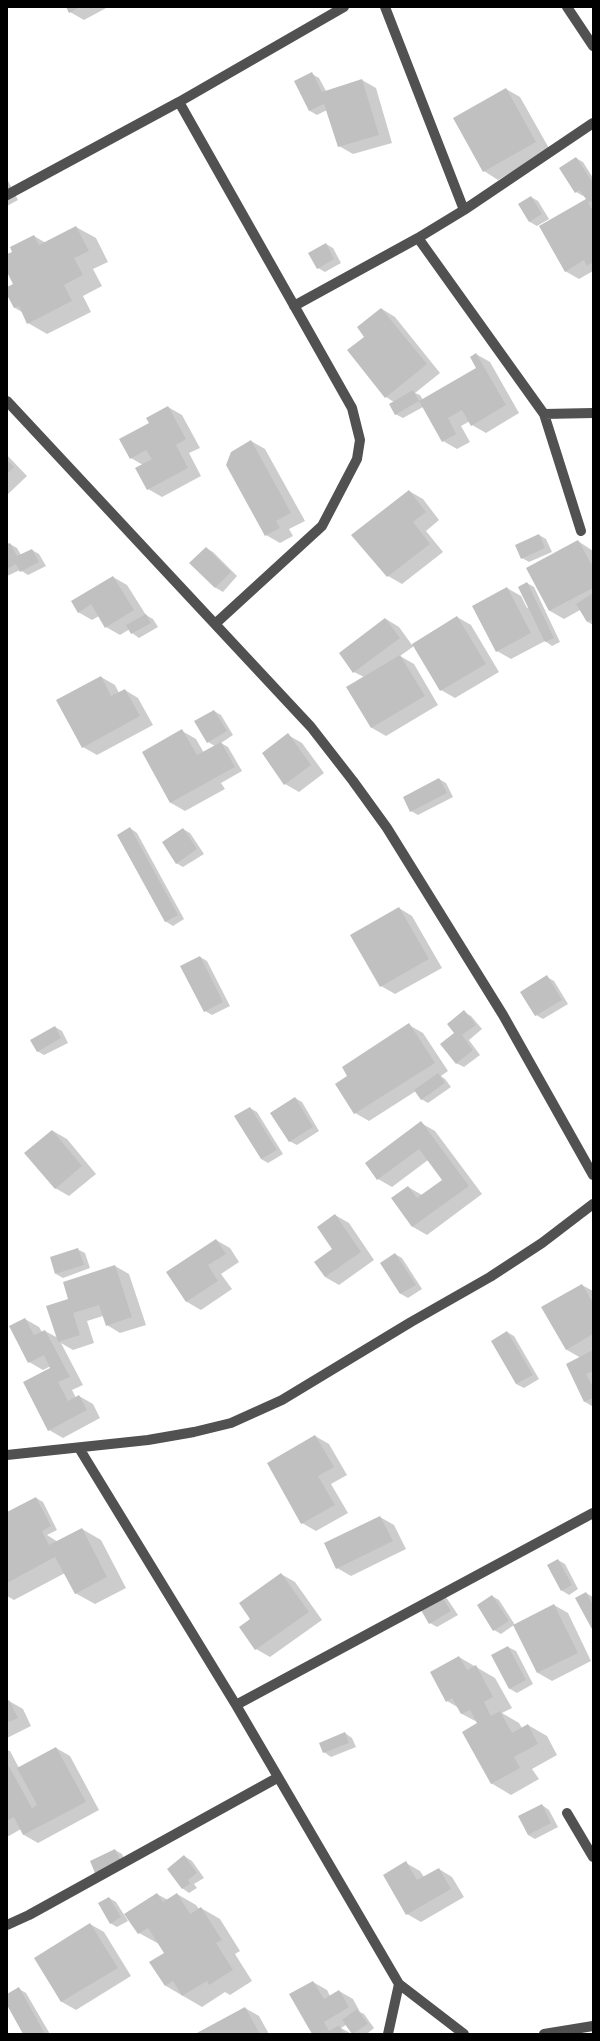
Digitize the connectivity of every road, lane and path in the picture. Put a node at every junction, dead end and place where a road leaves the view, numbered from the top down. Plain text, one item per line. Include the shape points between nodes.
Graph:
1 (344, 7) edge
2 (385, 7) edge
3 (567, 7) edge
4 (593, 46) edge
5 (179, 102) junction
6 (593, 123) edge
7 (7, 195) edge
8 (464, 210) junction
9 (418, 238) junction
10 (294, 306) junction
11 (7, 401) edge
12 (593, 413) edge
13 (544, 414) junction
14 (581, 531) dead end
15 (215, 624) junction
16 (593, 1175) edge
17 (593, 1204) edge
18 (79, 1448) junction
19 (7, 1455) edge
20 (593, 1513) edge
21 (236, 1705) junction
22 (277, 1778) junction
23 (567, 1813) dead end
24 (593, 1857) edge
25 (7, 1925) edge
26 (399, 1984) junction
27 (593, 2026) edge
28 (388, 2034) edge
29 (464, 2034) edge
30 (544, 2034) edge

1 - 5 street
2 - 8 street
3 - 4 street
5 - 7 street
5 - 10 street
6 - 8 street
8 - 9 street
9 - 10 street
9 - 13 street
10 - 15 street via 352,408 360,440 357,459 322,526
11 - 15 street
12 - 13 street
13 - 14 street
15 - 16 street via 310,727 387,828 503,1015
17 - 18 street via 542,1243 490,1277 282,1400 231,1423 194,1432
18 - 19 street
18 - 21 street
20 - 21 street
21 - 22 street
22 - 25 street
22 - 26 street
23 - 24 street
26 - 28 street
26 - 29 street
27 - 30 street

